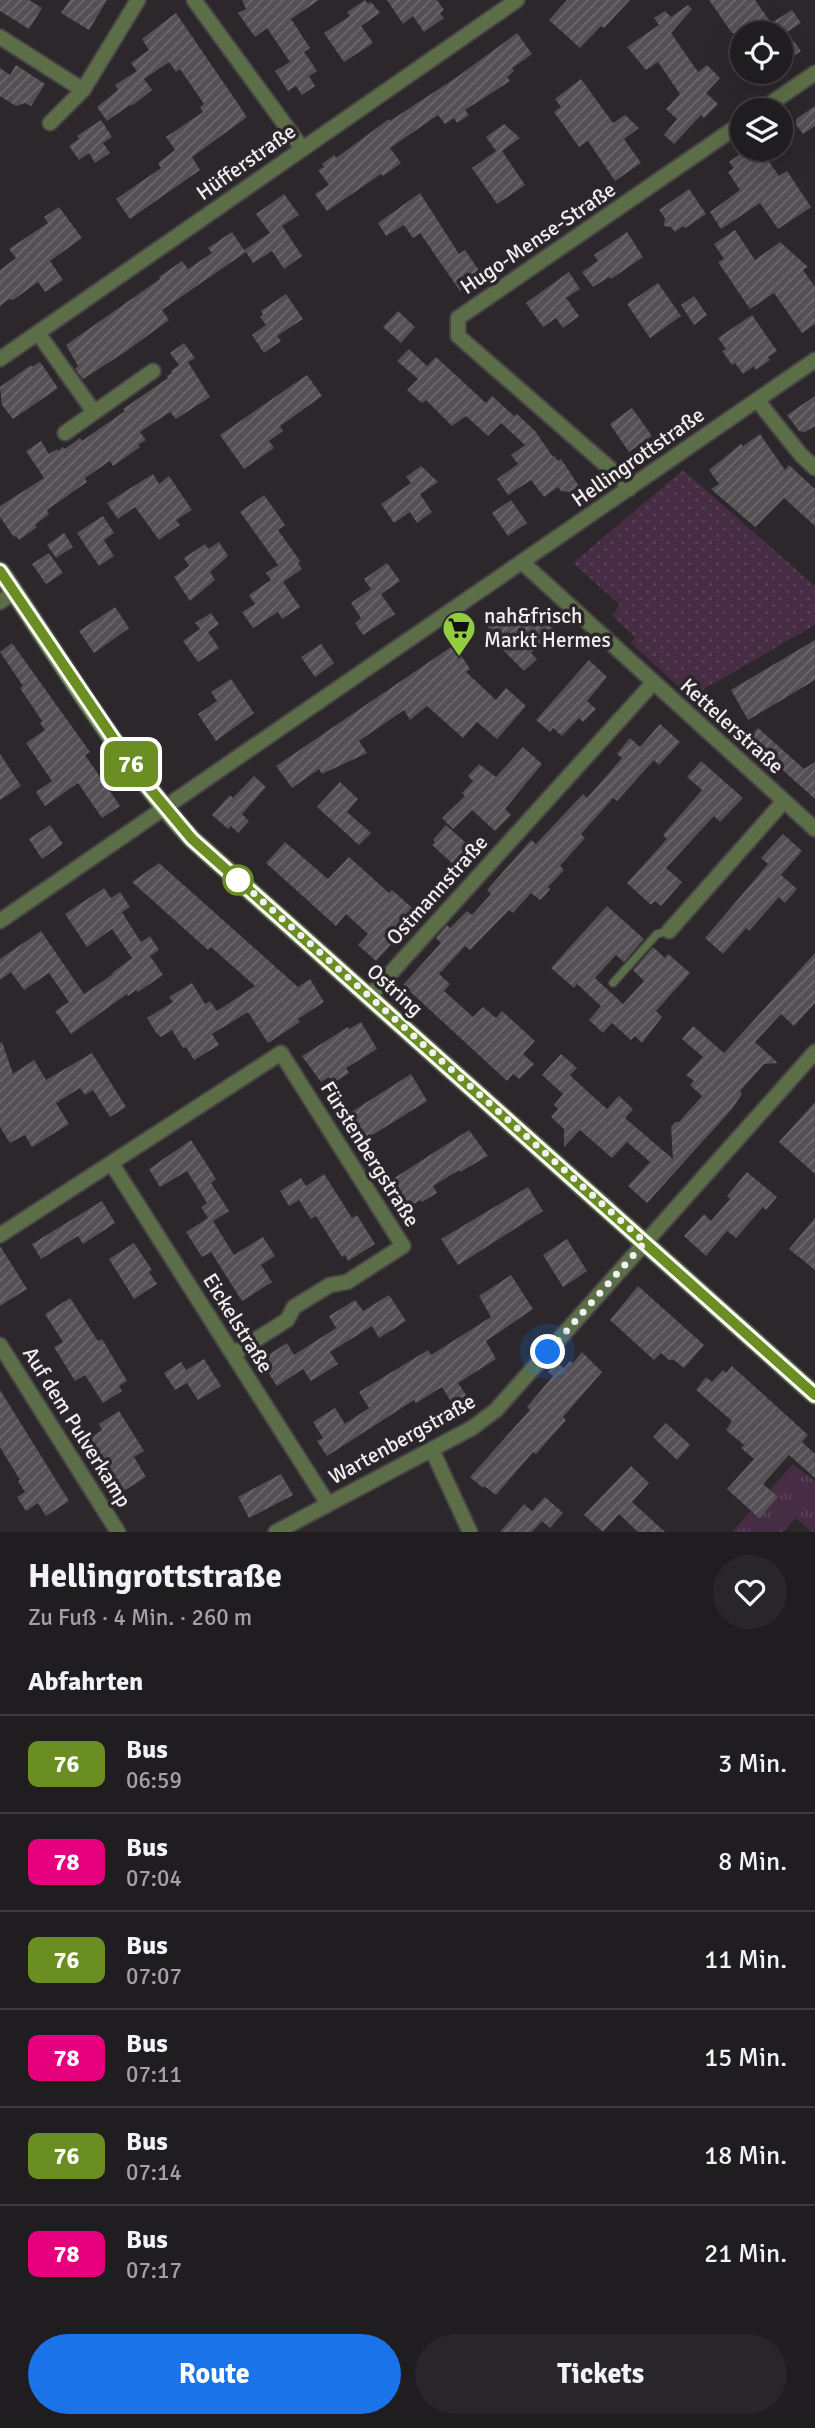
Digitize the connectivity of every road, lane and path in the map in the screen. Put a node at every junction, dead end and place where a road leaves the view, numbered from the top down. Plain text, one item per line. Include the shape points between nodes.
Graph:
1 (138, 0) edge
2 (194, 0) edge
3 (517, 0) edge
4 (0, 37) edge
5 (815, 73) edge
6 (83, 90) junction
7 (779, 98) edge
8 (50, 123) dead end
9 (730, 131) edge
10 (302, 148) junction
11 (37, 333) junction
12 (0, 359) edge
13 (815, 360) edge
14 (153, 371) dead end
15 (757, 400) junction
16 (94, 412) junction
17 (65, 432) dead end
18 (815, 468) edge
19 (629, 489) junction
20 (523, 563) junction
21 (0, 571) edge
22 (7, 597) edge
23 (653, 683) junction
24 (784, 801) junction
25 (164, 808) junction
26 (537, 811) joint
27 (815, 829) edge
28 (0, 921) edge
29 (669, 931) joint
30 (613, 983) dead end
31 (369, 997) junction
32 (815, 1052) edge
33 (112, 1164) junction
34 (0, 1235) edge
35 (645, 1242) junction
36 (0, 1345) edge
37 (233, 1354) junction
38 (815, 1395) edge
39 (432, 1450) junction
40 (328, 1504) junction
41 (118, 1532) edge
42 (276, 1532) edge
43 (470, 1532) edge

1 - 6 street
2 - 10 street
3 - 10 street, Hüfferstraße
4 - 6 street
5 - 7 street
6 - 8 street
9 - 19 street, Hugo-Mense-Straße via 458,318 458,336
10 - 11 street, Hüfferstraße
11 - 12 street, Hüfferstraße
11 - 16 street
13 - 15 street, Hellingrottstraße
14 - 16 street
15 - 18 street
15 - 19 street, Hellingrottstraße
16 - 17 street
19 - 20 street, Hellingrottstraße
20 - 23 street, Kettelerstraße
20 - 25 street, Hellingrottstraße
21 - 22 street, Ostring
22 - 25 street, Ostring
23 - 24 street, Kettelerstraße
23 - 26 street, Kettelerstraße
24 - 27 street, Kettelerstraße
24 - 29 street, Kettelerstraße
25 - 28 street, Hellingrottstraße
25 - 31 street, Ostring via 192,839
26 - 31 street, Ostmannstraße
29 - 30 lane via 657,934
31 - 35 street, Ostring
32 - 35 street, Wartenbergstraße
33 - 34 street
33 - 37 street, Eickelstraße
33 - 37 street, Fürstenbergstraße via 281,1053 403,1246 347,1282 330,1285 294,1307 287,1320
35 - 38 street, Ostring
35 - 39 street, Wartenbergstraße via 496,1410
36 - 41 street, Auf dem Pulverkamp
37 - 40 street, Eickelstraße
39 - 40 street, Wartenbergstraße
39 - 43 street
40 - 42 street, Wartenbergstraße

